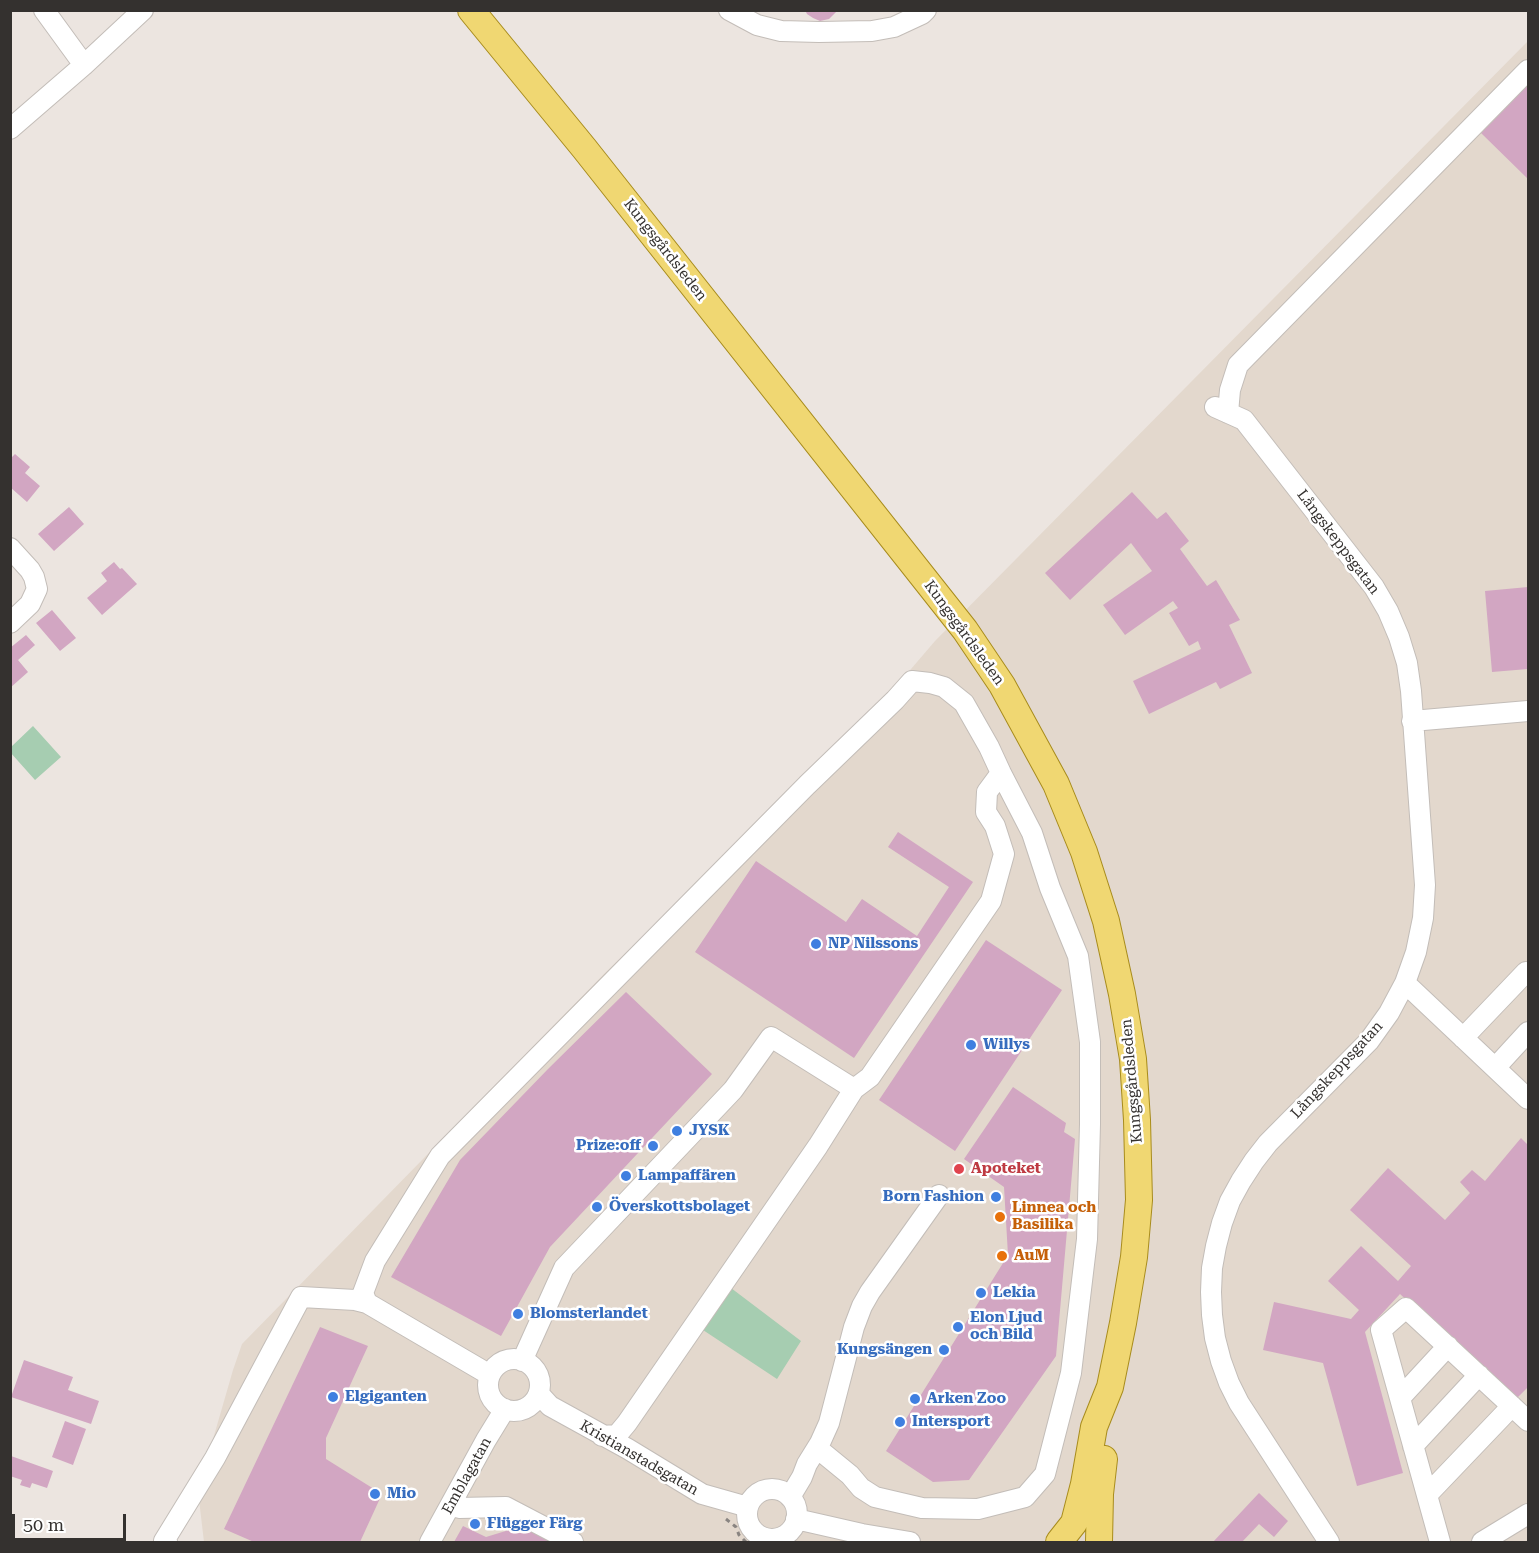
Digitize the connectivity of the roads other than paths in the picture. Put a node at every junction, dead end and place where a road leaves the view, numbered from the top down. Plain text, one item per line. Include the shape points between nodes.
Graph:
1 (44, 10) edge
2 (143, 10) edge
3 (471, 10) edge
4 (729, 10) edge
5 (926, 10) edge
6 (84, 64) junction
7 (1528, 70) edge
8 (10, 129) edge
9 (10, 548) edge
10 (10, 623) edge
11 (1528, 711) edge
12 (1413, 721) junction
13 (1001, 773) junction
14 (1526, 972) dead end
15 (1405, 983) junction
16 (1528, 1032) edge
17 (1463, 1038) junction
18 (1495, 1068) junction
19 (854, 1089) junction
20 (1528, 1099) edge
21 (939, 1195) dead end
22 (361, 1302) junction
23 (1448, 1346) junction
24 (522, 1361) junction
25 (490, 1375) junction
26 (1479, 1375) junction
27 (1110, 1387) junction
28 (539, 1394) junction
29 (1400, 1398) junction
30 (1512, 1406) junction
31 (505, 1409) junction
32 (1528, 1421) edge
33 (627, 1423) junction
34 (602, 1436) junction
35 (1413, 1446) junction
36 (817, 1448) junction
37 (628, 1449) junction
38 (1427, 1495) junction
39 (790, 1497) junction
40 (748, 1507) junction
41 (459, 1508) dead end
42 (1528, 1514) edge
43 (796, 1519) junction
44 (775, 1541) edge
45 (167, 1542) edge
46 (430, 1542) edge
47 (573, 1542) edge
48 (910, 1542) edge
49 (1059, 1542) edge
50 (1099, 1542) edge
51 (1329, 1542) edge
52 (1440, 1542) edge
53 (1482, 1542) edge

1 - 6 street
2 - 6 street
3 - 27 main road, Kungsgårdsleden via 965,630 1002,685 1056,784 1106,921 1132,1059 1139,1200 1134,1257
4 - 5 street via 757,25 781,31 819,32 894,27
6 - 8 street
7 - 12 street, Långskeppsgatan via 1238,365 1222,410 1244,420 1374,587 1388,611 1407,663
9 - 10 street via 30,570 37,589 30,604
11 - 12 street
12 - 15 street, Långskeppsgatan via 1425,885 1423,918
13 - 19 street via 987,792 986,812 1004,854 991,901 870,1077
13 - 22 street via 963,703 944,687 912,681 440,1156 375,1261
13 - 36 street via 1032,833 1078,956 1090,1042 1087,1239 1071,1373 1045,1474 1025,1497 978,1509 922,1508 875,1497
14 - 17 street
15 - 17 street
15 - 51 street, Långskeppsgatan via 1369,1041 1268,1143 1241,1180 1222,1223 1212,1269 1215,1338 1229,1383
16 - 18 street
17 - 18 street
18 - 20 street
19 - 24 street via 771,1037 733,1090 564,1268
19 - 33 street
21 - 36 street via 862,1306 830,1423
22 - 25 street
22 - 45 street via 301,1297 164,1541
23 - 26 street
23 - 29 street
23 - 29 street via 1406,1308 1381,1330
24 - 25 street via 500,1364
24 - 28 street via 535,1370
25 - 31 street via 492,1399
26 - 30 street
26 - 35 street
27 - 49 main road, Kungsgårdsleden via 1094,1427 1074,1522
27 - 50 main road, Kungsgårdsleden
28 - 31 street via 529,1407
28 - 34 street, Kristianstadsgatan via 550,1406
29 - 35 street
30 - 32 street
30 - 38 street
31 - 46 street, Emblagatan
33 - 34 street via 617,1435
33 - 37 street via 623,1436
34 - 37 street, Kristianstadsgatan
35 - 38 street
36 - 39 street
37 - 40 street, Kristianstadsgatan via 702,1494
38 - 52 street
39 - 40 street via 778,1490 766,1490 754,1496
39 - 43 street
40 - 44 street via 748,1521 754,1532
41 - 47 street via 506,1507
42 - 53 street
43 - 44 street via 792,1529
43 - 48 street

